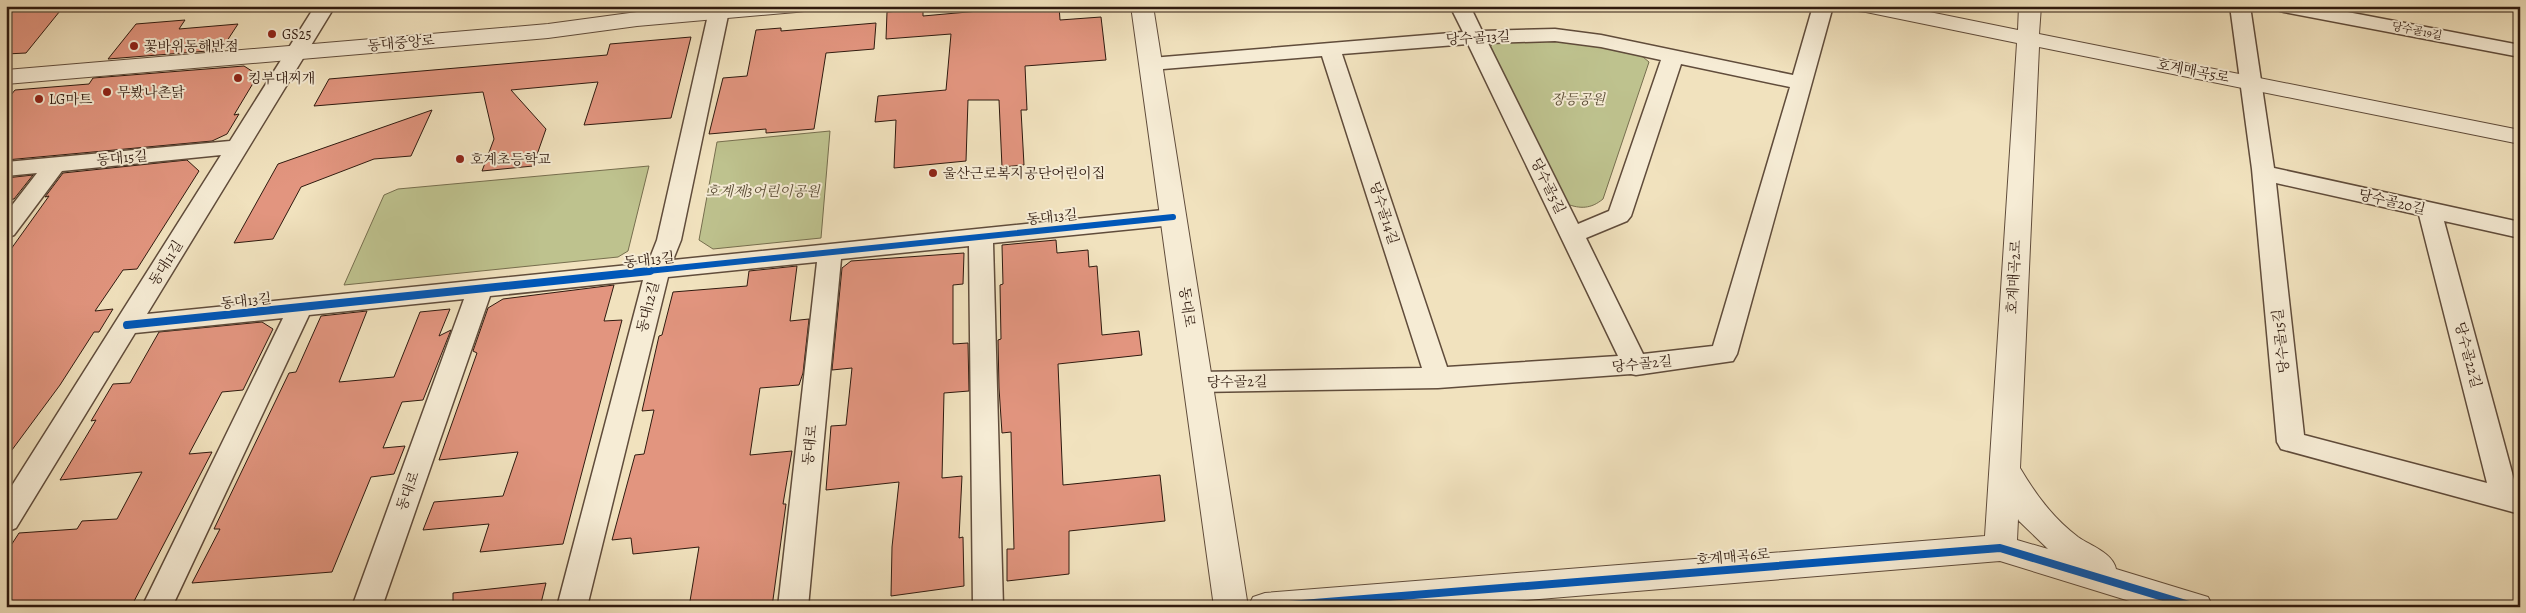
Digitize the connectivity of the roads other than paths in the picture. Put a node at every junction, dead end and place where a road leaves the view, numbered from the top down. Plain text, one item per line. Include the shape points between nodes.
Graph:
1 (325, 6) edge
2 (796, 6) edge
3 (1142, 6) edge
4 (1460, 6) edge
5 (1822, 6) edge
6 (1866, 6) edge
7 (2030, 6) edge
8 (2240, 6) edge
9 (2284, 6) edge
10 (719, 10) edge
11 (2364, 14) edge
12 (1475, 37) junction
13 (2029, 39) junction
14 (1330, 49) junction
15 (2520, 51) edge
16 (297, 52) junction
17 (1672, 56) junction
18 (1152, 64) junction
19 (6, 77) edge
20 (1801, 83) junction
21 (2253, 83) junction
22 (2520, 137) edge
23 (237, 148) junction
24 (55, 164) junction
25 (6, 169) edge
26 (2264, 174) junction
27 (2430, 211) junction
28 (1173, 217) junction
29 (6, 230) edge
30 (2520, 230) edge
31 (1572, 235) junction
32 (981, 237) junction
33 (830, 253) junction
34 (657, 272) junction
35 (480, 290) junction
36 (300, 308) junction
37 (127, 325) junction
38 (1636, 366) junction
39 (1438, 378) junction
40 (1198, 382) junction
41 (2004, 469) junction
42 (2513, 501) edge
43 (6, 520) edge
44 (2000, 548) junction
45 (2128, 586) junction
46 (157, 607) edge
47 (367, 607) edge
48 (572, 607) edge
49 (794, 607) edge
50 (988, 607) edge
51 (1231, 607) edge
52 (1264, 607) edge
53 (2196, 607) edge

1 - 16 street, 동대11길
2 - 10 street, 동대중앙로
3 - 18 street, 동대로
4 - 12 street, 당수골5길
5 - 20 street, 당수골2길
6 - 13 street, 호계매곡5로
7 - 13 street, 호계매곡2로
8 - 21 street, 당수골15길
9 - 11 street, 당수골19길
10 - 16 street, 동대중앙로 via 548,31
10 - 34 street, 동대12길 via 668,240
11 - 15 street, 당수골19길
12 - 14 street, 당수골13길
12 - 17 street, 당수골13길 via 1555,35
12 - 31 street, 당수골5길
13 - 21 street, 호계매곡5로
13 - 41 street, 호계매곡2로
14 - 18 street, 당수골13길
14 - 39 street, 당수골14길
16 - 19 street, 동대중앙로
16 - 23 street, 동대11길
17 - 20 street, 당수골13길
17 - 31 street via 1619,216
18 - 28 street, 동대로
20 - 38 street, 당수골2길 via 1724,354
21 - 22 street, 호계매곡5로
21 - 26 street, 당수골15길
23 - 24 street, 동대15길
23 - 37 street, 동대11길
24 - 25 street, 동대15길
24 - 29 street
26 - 27 street, 당수골20길
26 - 42 street, 당수골15길 via 2291,442
27 - 30 street, 당수골20길
27 - 42 street, 당수골22길
28 - 32 street, 동대13길
28 - 40 street, 동대로
31 - 38 street, 당수골5길
32 - 33 street, 동대13길
32 - 50 street
33 - 34 street, 동대13길
33 - 49 street, 동대로
34 - 35 street, 동대13길
34 - 48 street, 동대12길
35 - 36 street, 동대13길
35 - 47 street, 동대로
36 - 37 street, 동대13길
36 - 46 street
37 - 43 street, 동대11길
38 - 39 street, 당수골2길
39 - 40 street, 당수골2길
40 - 51 street, 동대로
41 - 44 street, 호계매곡2로
41 - 45 street via 2030,512 2066,546
44 - 45 street, 호계매곡6로
44 - 52 street, 호계매곡6로
45 - 53 street, 호계매곡6로

